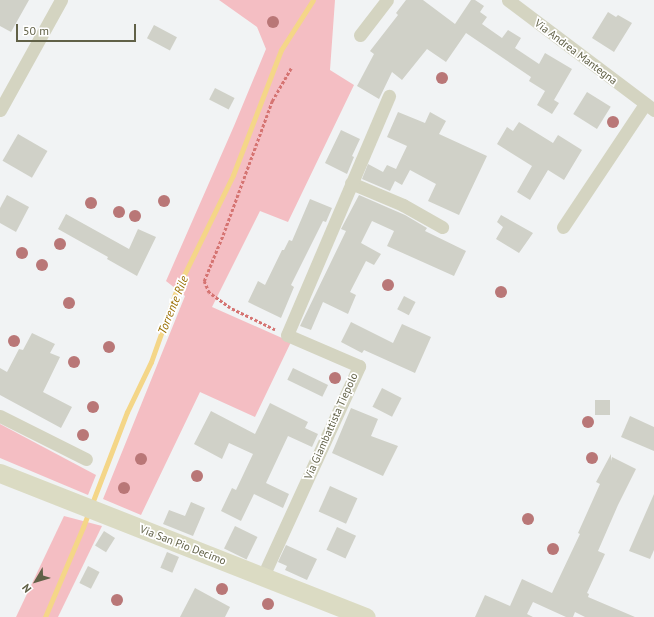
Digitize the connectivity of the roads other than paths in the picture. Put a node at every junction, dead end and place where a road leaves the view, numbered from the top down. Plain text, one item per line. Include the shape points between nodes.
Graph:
1 (60, 0) edge
2 (387, 0) edge
3 (508, 0) edge
4 (360, 35) dead end
5 (389, 96) dead end
6 (649, 107) edge
7 (0, 110) edge
8 (351, 183) junction
9 (442, 227) dead end
10 (562, 227) dead end
11 (0, 416) edge
12 (86, 459) dead end
13 (0, 473) edge
14 (264, 576) junction
15 (366, 617) edge

1 - 7 street
2 - 4 street
3 - 6 street, Via Andrea Mantegna
5 - 8 street
6 - 10 street, Via Andrea Mantegna
8 - 9 street via 403,205
8 - 14 street, Via Giambattista Tiepolo via 287,335 358,366
11 - 12 street
13 - 14 street, Via San Pio Decimo
14 - 15 street, Via San Pio Decimo

